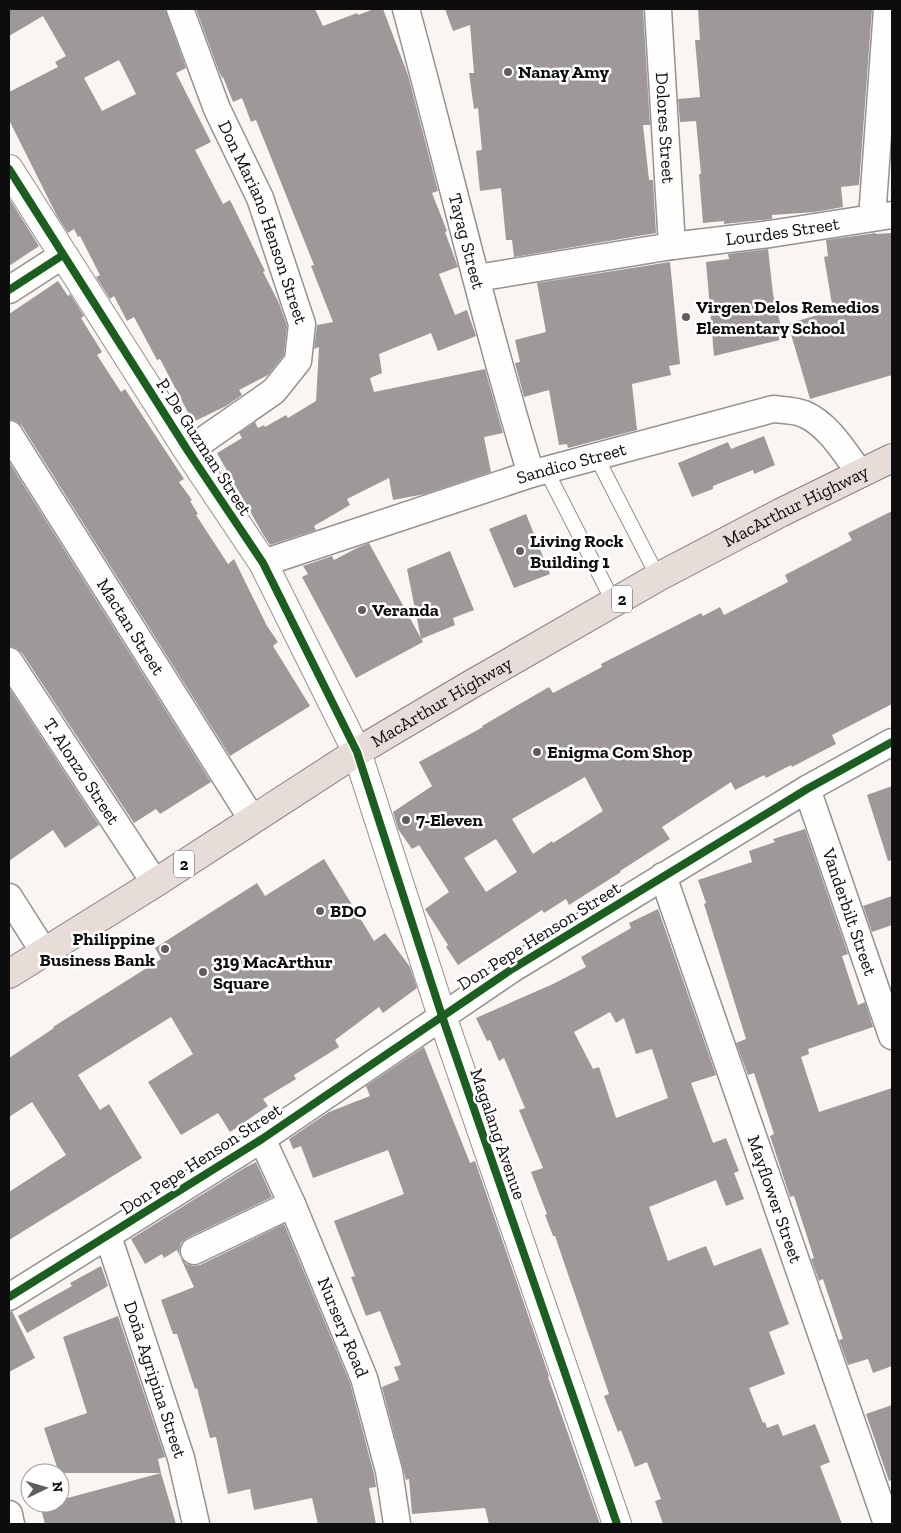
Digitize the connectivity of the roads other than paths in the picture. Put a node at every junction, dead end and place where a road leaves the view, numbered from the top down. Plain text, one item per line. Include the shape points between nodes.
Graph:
1 (180, 9) edge
2 (406, 9) edge
3 (658, 9) edge
4 (887, 9) edge
5 (9, 169) edge
6 (882, 216) edge
7 (672, 246) junction
8 (63, 256) junction
9 (476, 278) junction
10 (9, 290) edge
11 (9, 434) edge
12 (188, 451) junction
13 (596, 456) junction
14 (892, 458) edge
15 (538, 472) junction
16 (860, 473) junction
17 (263, 563) junction
18 (658, 577) junction
19 (614, 603) junction
20 (9, 661) edge
21 (892, 742) edge
22 (357, 752) junction
23 (807, 789) junction
24 (252, 819) junction
25 (662, 876) junction
26 (155, 883) junction
27 (9, 898) edge
28 (44, 952) junction
29 (9, 974) edge
30 (442, 1016) junction
31 (892, 1036) edge
32 (262, 1139) junction
33 (292, 1204) junction
34 (108, 1236) junction
35 (194, 1251) dead end
36 (9, 1297) edge
37 (9, 1514) edge
38 (11, 1524) edge
39 (196, 1524) edge
40 (397, 1524) edge
41 (617, 1524) edge
42 (887, 1524) edge

1 - 12 street, Don Mariano Henson Street via 217,109 260,198 302,324 298,361 274,391
2 - 9 street, Tayag Street
3 - 7 street, Dolores Street
4 - 6 street
5 - 8 street, P. De Guzman Street
6 - 7 street, Lourdes Street
7 - 9 street, Lourdes Street
8 - 10 street
8 - 12 street, P. De Guzman Street
9 - 15 street, Tayag Street via 508,401
11 - 24 street, Mactan Street
12 - 17 street, P. De Guzman Street
13 - 15 street, Sandico Street
13 - 16 street, Sandico Street via 773,409 803,414 819,424
13 - 18 lane
14 - 16 highway, MacArthur Highway / 2
15 - 17 street, Sandico Street
15 - 19 lane
16 - 18 highway, MacArthur Highway / 2
17 - 22 street, P. De Guzman Street
18 - 19 highway, MacArthur Highway / 2
19 - 22 highway, MacArthur Highway / 2
20 - 26 street, T. Alonzo Street
21 - 23 street, Don Pepe Henson Street
22 - 24 highway, MacArthur Highway / 2
22 - 30 street, Magalang Avenue
23 - 25 street, Don Pepe Henson Street
23 - 31 street, Vanderbilt Street
24 - 26 highway, MacArthur Highway / 2
25 - 30 street, Don Pepe Henson Street
25 - 42 street, Mayflower Street
26 - 28 highway, MacArthur Highway / 2
27 - 28 street
28 - 29 highway, MacArthur Highway / 2
30 - 32 street, Don Pepe Henson Street
30 - 41 street, Magalang Avenue
32 - 33 street, Nursery Road
32 - 34 street, Don Pepe Henson Street
33 - 35 street
33 - 40 street, Nursery Road via 364,1378 390,1471
34 - 36 street, Don Pepe Henson Street
34 - 39 street, Doña Agripina Street via 181,1458
37 - 38 street

